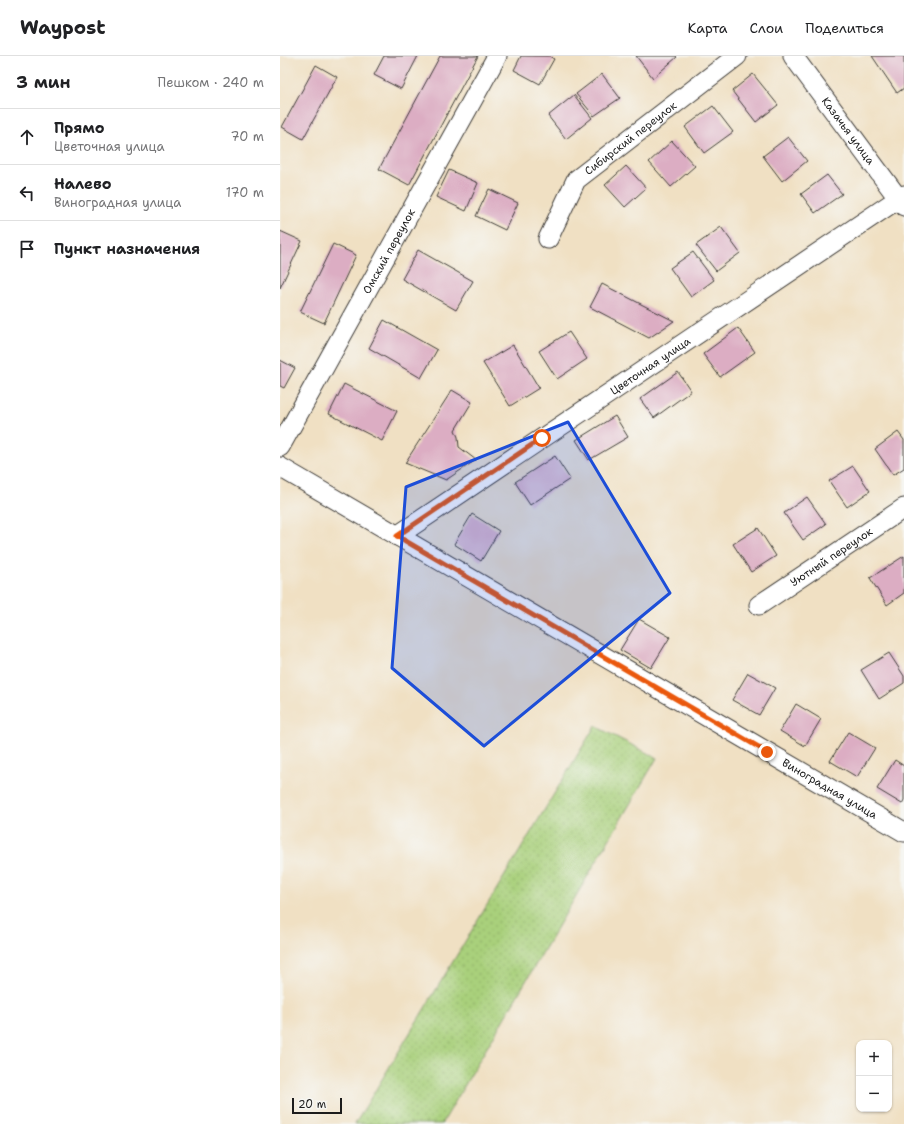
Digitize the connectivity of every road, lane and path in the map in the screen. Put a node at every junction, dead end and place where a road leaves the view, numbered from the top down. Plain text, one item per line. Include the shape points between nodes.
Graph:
1 (497, 56) edge
2 (737, 56) edge
3 (793, 56) edge
4 (902, 200) edge
5 (548, 239) dead end
6 (280, 447) edge
7 (280, 467) edge
8 (904, 508) edge
9 (397, 536) junction
10 (760, 605) dead end
11 (904, 832) edge

1 - 6 street, Омский переулок
2 - 5 street, Сибирский переулок via 576,180
3 - 4 street, Казачья улица
4 - 9 street, Цветочная улица
7 - 9 street, Виноградная улица
8 - 10 street, Уютный переулок
9 - 11 street, Виноградная улица

